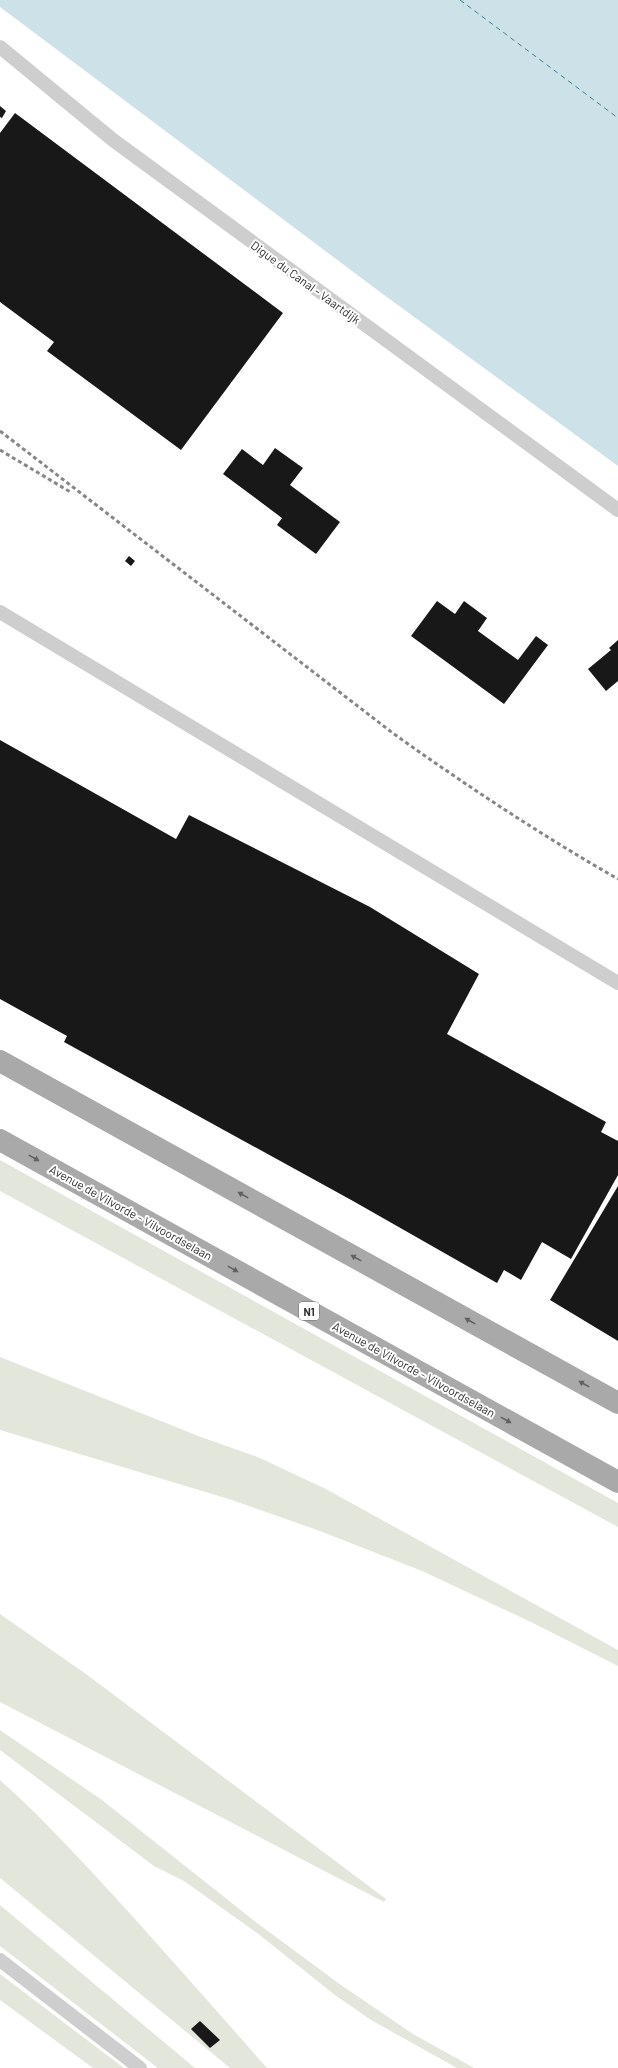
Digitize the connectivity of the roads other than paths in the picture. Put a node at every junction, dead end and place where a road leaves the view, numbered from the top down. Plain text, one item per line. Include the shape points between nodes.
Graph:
1 (0, 47) edge
2 (618, 510) edge
3 (0, 612) edge
4 (618, 984) edge
5 (0, 1061) edge
6 (0, 1140) edge
7 (618, 1403) edge
8 (618, 1482) edge
9 (0, 1960) edge
10 (140, 2068) edge

1 - 2 lane, Digue du Canal - Vaartdijk via 113,140
3 - 4 lane
7 -> 5 main road
6 -> 8 main road, Avenue de Vilvorde - Vilvoordselaan / N1
9 - 10 lane

